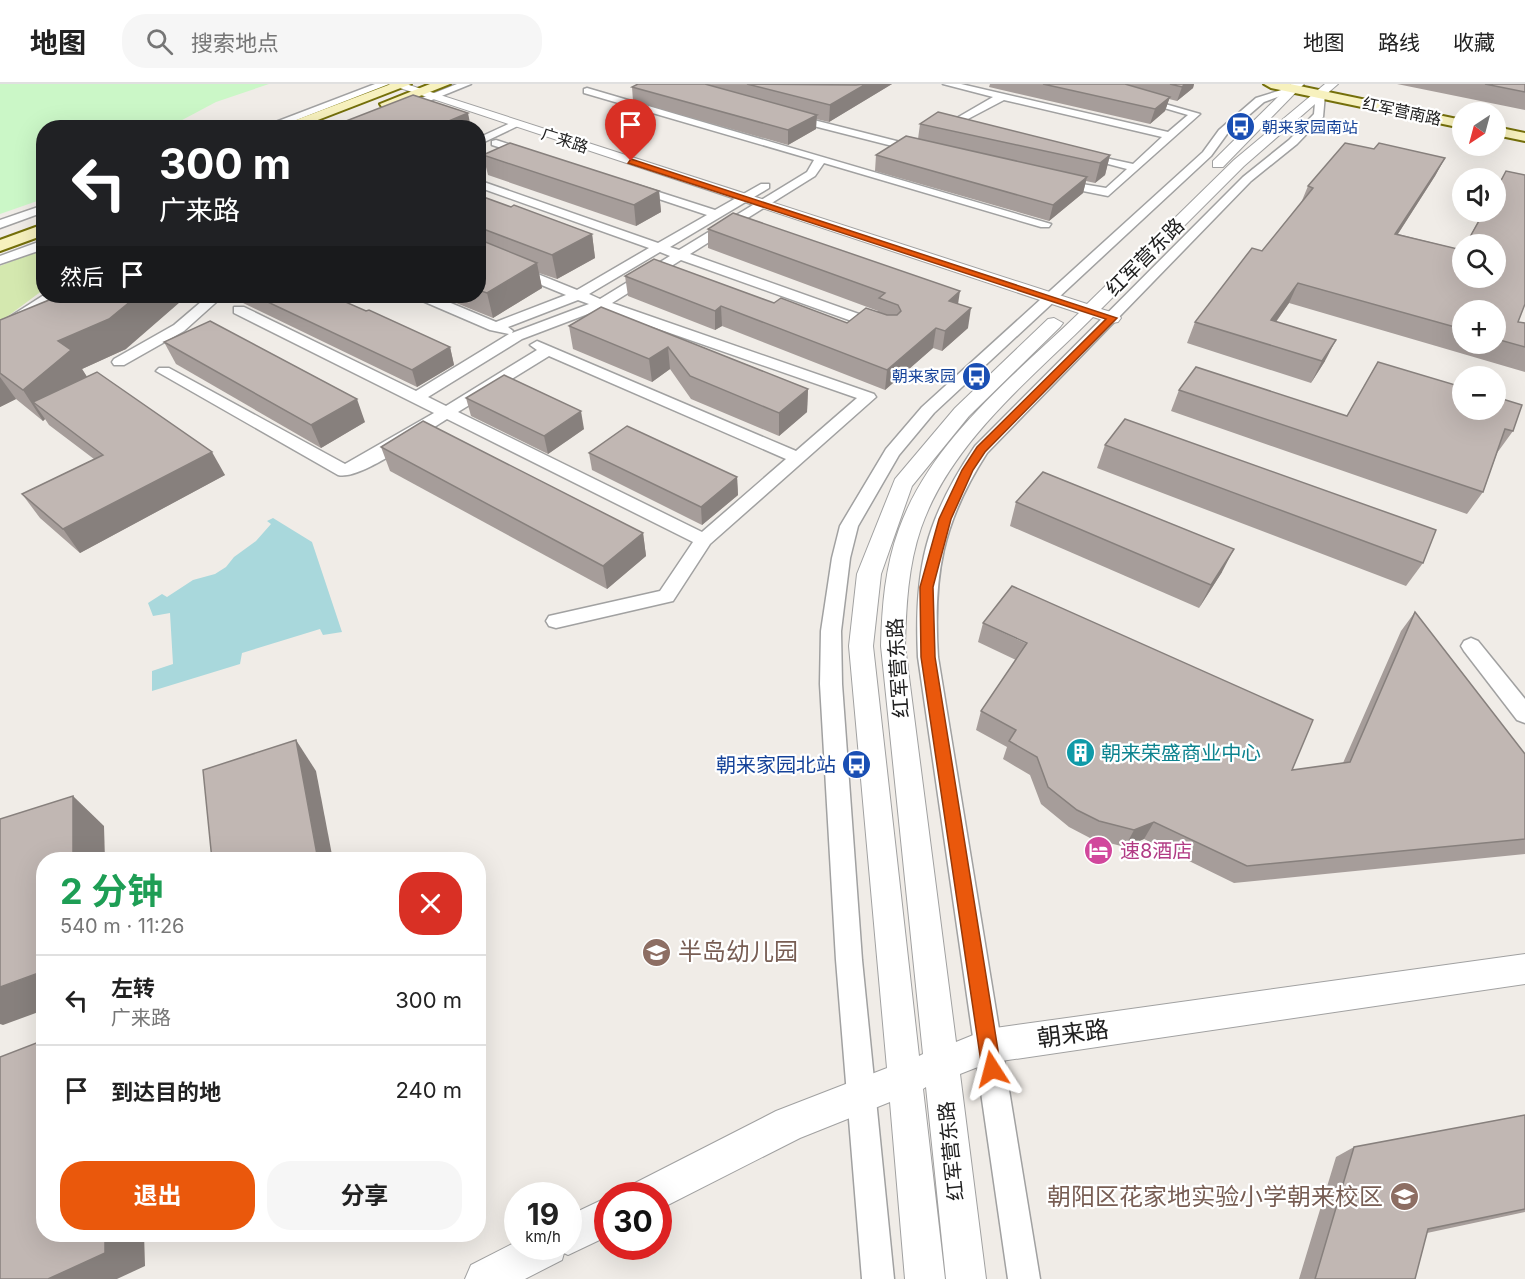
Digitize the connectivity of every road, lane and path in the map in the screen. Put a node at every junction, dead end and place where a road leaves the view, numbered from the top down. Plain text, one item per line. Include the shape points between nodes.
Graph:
1 (384, 84) edge
2 (399, 84) edge
3 (443, 84) edge
4 (466, 84) edge
5 (603, 84) edge
6 (948, 84) edge
7 (1271, 84) edge
8 (1296, 86) edge
9 (1328, 87) edge
10 (427, 94) junction
11 (1125, 94) edge
12 (1004, 97) junction
13 (365, 98) junction
14 (1370, 98) junction
15 (385, 105) junction
16 (1452, 110) edge
17 (780, 115) edge
18 (287, 120) edge
19 (304, 120) edge
20 (345, 120) edge
21 (370, 120) edge
22 (1452, 121) edge
23 (1506, 121) edge
24 (518, 124) junction
25 (1525, 125) edge
26 (990, 132) edge
27 (1506, 133) edge
28 (1170, 136) junction
29 (1525, 137) edge
30 (486, 138) edge
31 (849, 142) junction
32 (496, 143) dead end
33 (1068, 151) edge
34 (926, 152) edge
35 (540, 157) edge
36 (820, 160) junction
37 (796, 168) dead end
38 (1135, 168) junction
39 (779, 178) dead end
40 (1049, 181) edge
41 (617, 182) edge
42 (486, 186) edge
43 (744, 198) junction
44 (762, 204) junction
45 (36, 211) edge
46 (716, 214) junction
47 (36, 217) edge
48 (0, 224) edge
49 (1045, 224) edge
50 (0, 230) edge
51 (36, 233) edge
52 (0, 246) edge
53 (36, 247) edge
54 (660, 247) junction
55 (680, 254) junction
56 (486, 257) edge
57 (0, 260) edge
58 (578, 295) junction
59 (1048, 297) junction
60 (42, 303) edge
61 (208, 303) edge
62 (439, 303) edge
63 (601, 304) junction
64 (1082, 308) junction
65 (239, 310) dead end
66 (1113, 318) junction
67 (495, 327) junction
68 (0, 329) edge
69 (890, 330) edge
70 (517, 336) junction
71 (548, 350) junction
72 (119, 362) dead end
73 (164, 371) dead end
74 (418, 397) junction
75 (447, 412) junction
76 (798, 458) junction
77 (704, 540) junction
78 (556, 621) dead end
79 (1471, 646) dead end
80 (1525, 714) edge
81 (1525, 969) edge
82 (988, 1046) junction
83 (941, 1064) junction
84 (904, 1078) junction
85 (860, 1094) junction
86 (672, 1184) edge
87 (521, 1260) edge
88 (484, 1279) edge
89 (878, 1279) edge
90 (925, 1279) edge
91 (966, 1279) edge
92 (1024, 1279) edge

1 - 18 street
2 - 10 street, 广来路
2 - 13 main road
3 - 10 main road
4 - 10 street
5 - 36 street via 582,93
6 - 12 street
7 - 8 main road, 红军营南路
8 - 9 main road, 红军营南路
8 - 59 street via 1260,100 1223,132 1207,154
8 - 64 street, 红军营东路
9 - 14 main road, 红军营南路
9 - 64 street, 红军营东路
9 - 66 street via 1319,115 1247,179
10 - 15 main road
10 - 21 street
10 - 24 street, 广来路
11 - 28 street via 1195,114
12 - 26 street via 960,120
12 - 28 street
13 - 15 main road
13 - 19 main road
14 - 16 main road, 红军营南路
14 - 22 main road, 红军营南路
15 - 20 main road
17 - 31 street
23 - 25 main road
24 - 30 street
24 - 43 street, 广来路
27 - 29 main road
28 - 38 street
31 - 34 street
31 - 36 street
32 - 35 street
33 - 38 street
36 - 37 street
36 - 44 street via 811,174
36 - 49 street
38 - 40 street via 1108,192
39 - 43 street
41 - 46 street
42 - 54 street
43 - 44 street, 广来路
43 - 46 street
44 - 55 street
44 - 59 street, 广来路
45 - 48 street
46 - 54 street
47 - 50 main road
51 - 52 main road
53 - 57 street
54 - 55 street
54 - 58 street
55 - 63 street
55 - 69 street
56 - 58 street
58 - 63 street
58 - 67 street
59 - 64 street, 广来路
59 - 85 street via 928,410 892,453 849,526 841,558 831,631 831,684
60 - 68 street
61 - 72 street via 179,328
62 - 67 street
63 - 70 street
63 - 76 street via 868,397
64 - 66 street, 广来路
64 - 83 street, 红军营东路 via 951,452 924,493 904,546 896,586 893,646
64 - 84 street, 红军营东路 via 962,412 902,484 869,574 861,646
65 - 74 street
66 - 82 street via 981,450 945,519 927,587 928,657
67 - 70 street
70 - 71 street
70 - 74 street
71 - 75 street
71 - 76 street
73 - 75 street via 344,471
74 - 75 street
75 - 77 street
76 - 77 street
77 - 78 street via 666,596
79 - 80 street
81 - 82 street, 朝来路
82 - 83 street, 朝来路
82 - 92 street
83 - 84 street, 朝来路
83 - 91 street, 红军营东路
84 - 85 street, 朝来路
84 - 90 street, 红军营东路
85 - 86 street, 朝来路 via 789,1124
85 - 89 street
87 - 88 street

